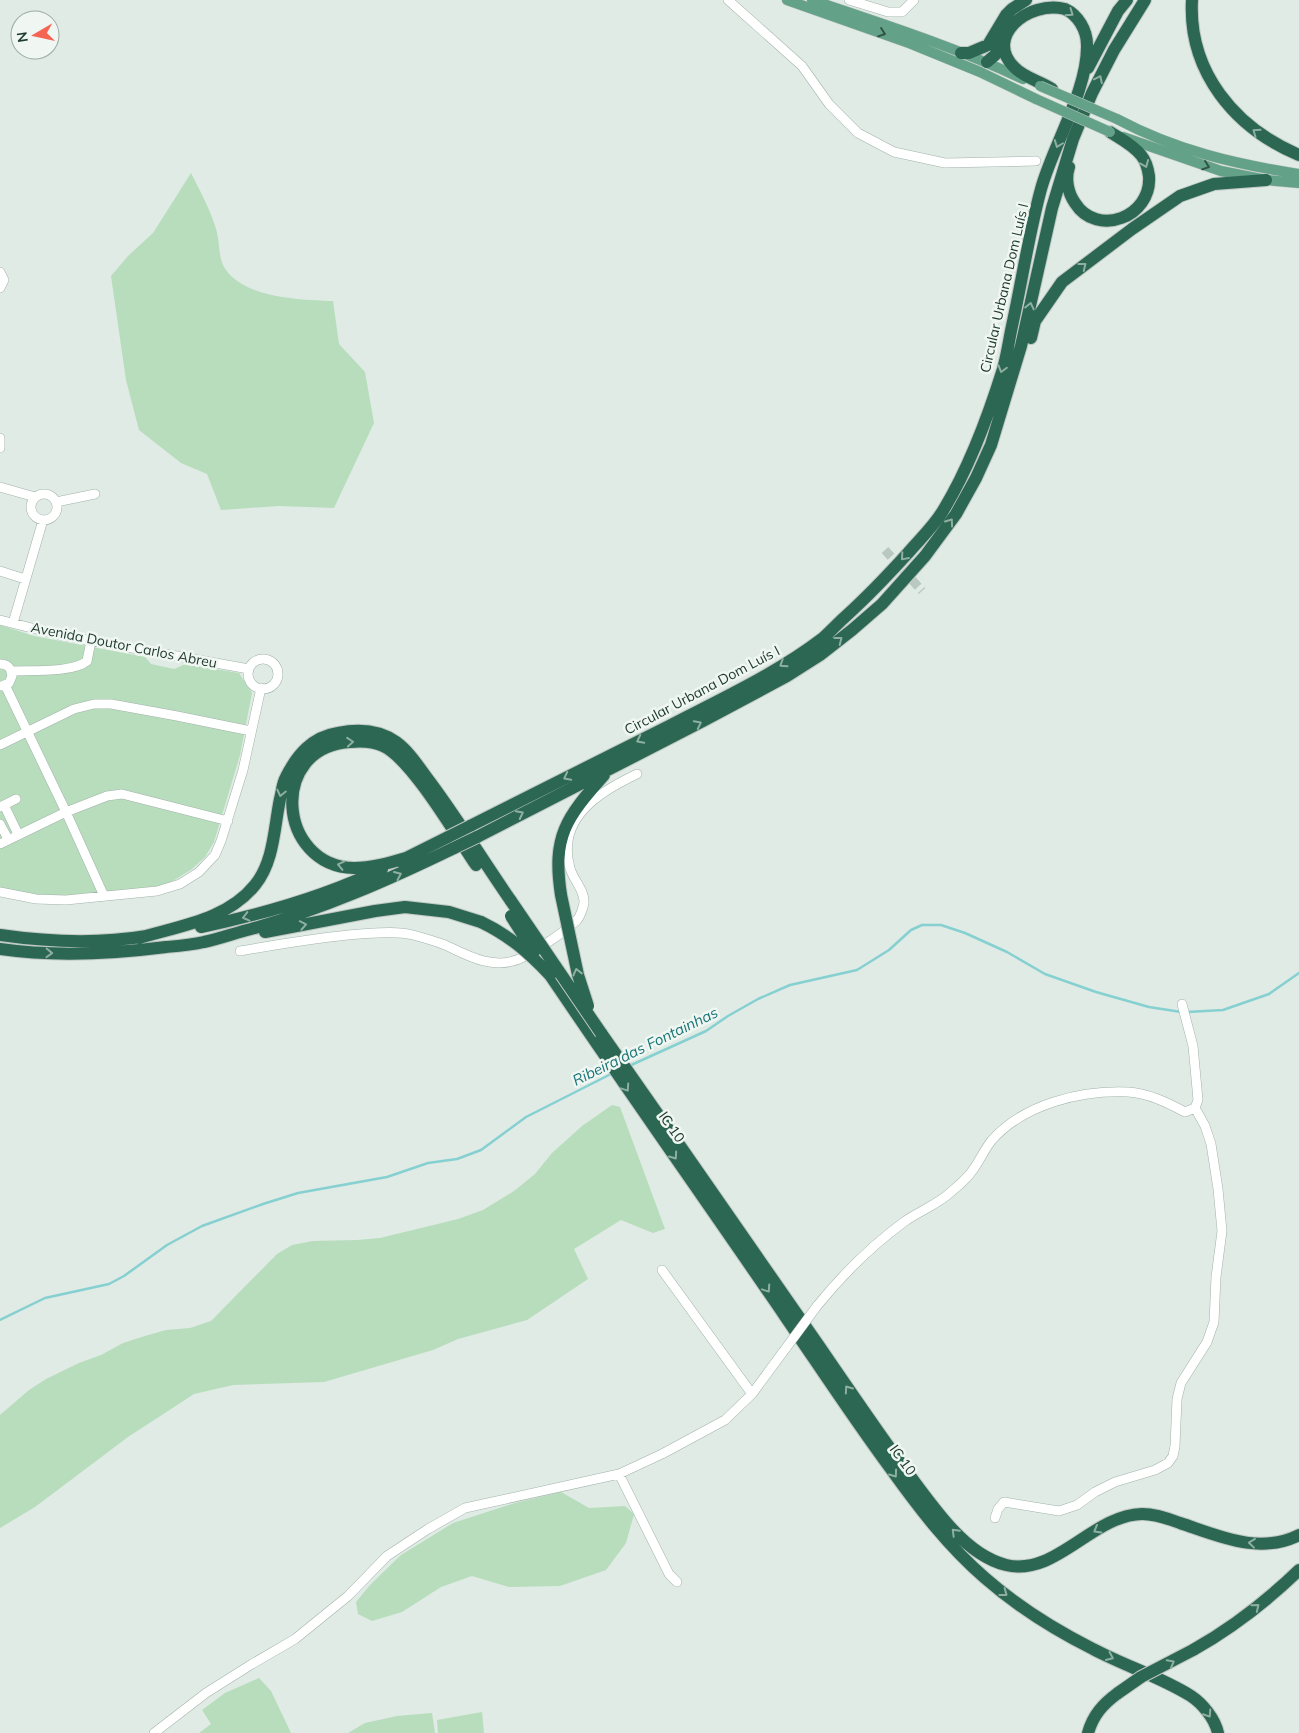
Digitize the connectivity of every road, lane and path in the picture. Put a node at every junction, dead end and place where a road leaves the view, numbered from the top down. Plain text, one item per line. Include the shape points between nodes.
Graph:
1 (728, 0) edge
2 (787, 0) edge
3 (812, 0) edge
4 (849, 0) edge
5 (914, 0) edge
6 (1026, 0) edge
7 (1127, 0) edge
8 (1146, 0) edge
9 (1192, 0) edge
10 (1005, 36) junction
11 (988, 45) junction
12 (926, 50) junction
13 (961, 53) junction
14 (987, 62) junction
15 (995, 79) junction
16 (1080, 82) junction
17 (1063, 96) junction
18 (1081, 124) junction
19 (1110, 132) junction
20 (1299, 155) edge
21 (1036, 162) dead end
22 (1299, 174) edge
23 (1266, 180) junction
24 (1299, 183) edge
25 (0, 272) edge
26 (0, 288) edge
27 (0, 438) edge
28 (991, 445) junction
29 (0, 448) edge
30 (0, 487) edge
31 (95, 494) dead end
32 (35, 497) junction
33 (56, 502) junction
34 (43, 520) junction
35 (0, 571) edge
36 (25, 579) junction
37 (0, 620) edge
38 (12, 623) junction
39 (92, 641) junction
40 (0, 664) edge
41 (249, 669) junction
42 (11, 671) junction
43 (3, 685) edge
44 (261, 688) junction
45 (251, 731) junction
46 (28, 732) junction
47 (0, 745) edge
48 (608, 770) junction
49 (637, 774) dead end
50 (16, 800) dead end
51 (2, 806) edge
52 (66, 812) junction
53 (228, 821) junction
54 (0, 824) edge
55 (474, 831) junction
56 (18, 834) junction
57 (4, 842) edge
58 (451, 842) junction
59 (406, 858) junction
60 (0, 892) edge
61 (104, 896) junction
62 (507, 904) junction
63 (0, 935) edge
64 (139, 938) junction
65 (204, 942) junction
66 (0, 949) edge
67 (240, 951) dead end
68 (550, 975) junction
69 (1182, 1004) dead end
70 (601, 1034) junction
71 (1194, 1108) junction
72 (662, 1270) dead end
73 (752, 1394) junction
74 (619, 1474) junction
75 (995, 1518) dead end
76 (1299, 1535) edge
77 (1299, 1570) edge
78 (677, 1582) dead end
79 (154, 1733) edge
80 (1088, 1733) edge
81 (1218, 1733) edge

1 - 21 street via 802,66 829,104 858,133 894,152 945,163
2 -> 12 main road
3 - 13 main road
4 - 5 street via 888,12 902,12
6 - 11 highway via 1006,16
7 - 16 highway
18 -> 8 highway via 1092,93 1114,50
20 -> 9 highway via 1252,129 1217,90 1197,48 1192,26
10 - 14 highway via 995,55
10 -> 16 highway via 1012,22 1031,8 1049,4 1068,10 1086,35
10 - 17 highway via 1006,54 1014,67
11 - 13 highway
11 - 14 highway
12 - 14 main road via 938,51 974,65
12 - 15 main road
13 - 14 main road
14 - 15 main road via 988,70
14 - 17 main road, bridge
15 - 19 main road, bridge
16 -> 55 highway, Circular Urbana Dom Luís I via 1041,188 1004,367 977,444 943,511 881,583 824,637 732,694
17 - 22 main road, bridge via 1160,140 1220,160
19 -> 18 highway via 1142,157 1148,170 1149,186 1144,201 1133,212 1108,221 1085,214 1068,189 1068,170
28 -> 18 highway, Circular Urbana Dom Luís I via 1021,346 1060,179
19 -> 23 main road via 1221,171
23 - 24 main road
28 -> 23 highway via 1022,366 1035,322 1062,282 1180,196 1214,184
25 - 26 street via 4,280
27 - 29 street
48 -> 28 highway, Circular Urbana Dom Luís I via 786,676 852,630 882,604 925,556 956,514
30 - 32 street
31 - 33 street
32 - 33 street via 47,494
32 - 34 street via 32,513
33 - 34 street via 55,515
34 - 36 street
35 - 36 street
36 - 38 street
37 - 38 street, Avenida Doutor Carlos Abreu
38 - 39 street, Avenida Doutor Carlos Abreu
39 - 41 street, Avenida Doutor Carlos Abreu
39 - 42 street via 87,660 80,665
40 - 42 street
41 - 44 street via 248,678
41 - 44 street via 260,659 267,659 276,666 277,680 269,688
42 - 43 street via 11,680
43 - 46 street
44 - 45 street
45 - 46 street via 136,708 98,704 74,710
45 - 53 street
46 - 47 street
46 - 52 street
55 -> 48 highway, Circular Urbana Dom Luís I
70 -> 48 highway, IC 10, bridge via 581,986 557,863 565,825 578,804
49 - 67 street via 589,802 573,824 567,846 570,869 581,889 584,903 578,919 515,961 496,964 410,935 377,933 324,937
50 - 51 street
51 - 56 street
52 - 53 street via 101,798 122,794
52 - 56 street
52 - 61 street
53 - 61 street via 215,855 193,877 164,890
54 - 57 street
55 - 58 highway, Circular Urbana Dom Luís I, bridge
56 - 57 street
58 - 59 highway, Circular Urbana Dom Luís I
65 -> 58 highway, Circular Urbana Dom Luís I via 336,901 412,869
59 -> 62 highway, IC 10 via 352,868 329,862 312,851 297,828 292,810 295,781 309,760 323,748 342,742 364,741 384,746 404,762
59 -> 64 highway, Circular Urbana Dom Luís I via 339,888 276,910
60 - 61 street via 46,900
62 -> 64 highway, IC 10 via 444,802 411,757 396,742 378,732 353,730 331,734 309,745 296,759 284,780 268,862 255,885 219,914
62 - 68 highway, IC 10, bridge
62 - 70 highway, IC 10, bridge
63 - 64 highway, Circular Urbana Dom Luís I via 68,941
66 -> 65 highway, Circular Urbana Dom Luís I via 104,953
65 -> 68 highway, IC 10, bridge via 405,907 449,912 480,922 519,944
68 -> 81 highway, IC 10 / IC 10 via 924,1515 986,1579 1035,1616 1092,1649 1192,1697 1205,1708
69 - 71 street via 1193,1046 1198,1100
76 -> 70 highway, IC 10 via 1258,1545 1235,1541 1160,1516 1141,1514 1111,1522 1040,1564 1007,1566 981,1554 954,1531 927,1499
71 - 73 street, bridge via 1185,1112 1162,1100 1112,1093 1050,1103 1018,1118 992,1140 969,1176 952,1192 905,1221 869,1249 838,1280
71 - 75 street via 1211,1144 1222,1231 1214,1322 1177,1398 1173,1456 1155,1470 1115,1482 1077,1505 1059,1510 1004,1502
72 - 73 street
73 - 74 street via 725,1420
74 - 78 street via 669,1574
74 - 79 street via 465,1508 428,1528 387,1556 348,1596 296,1639 206,1693
80 -> 77 highway, bridge via 1100,1708 1118,1693 1236,1623

